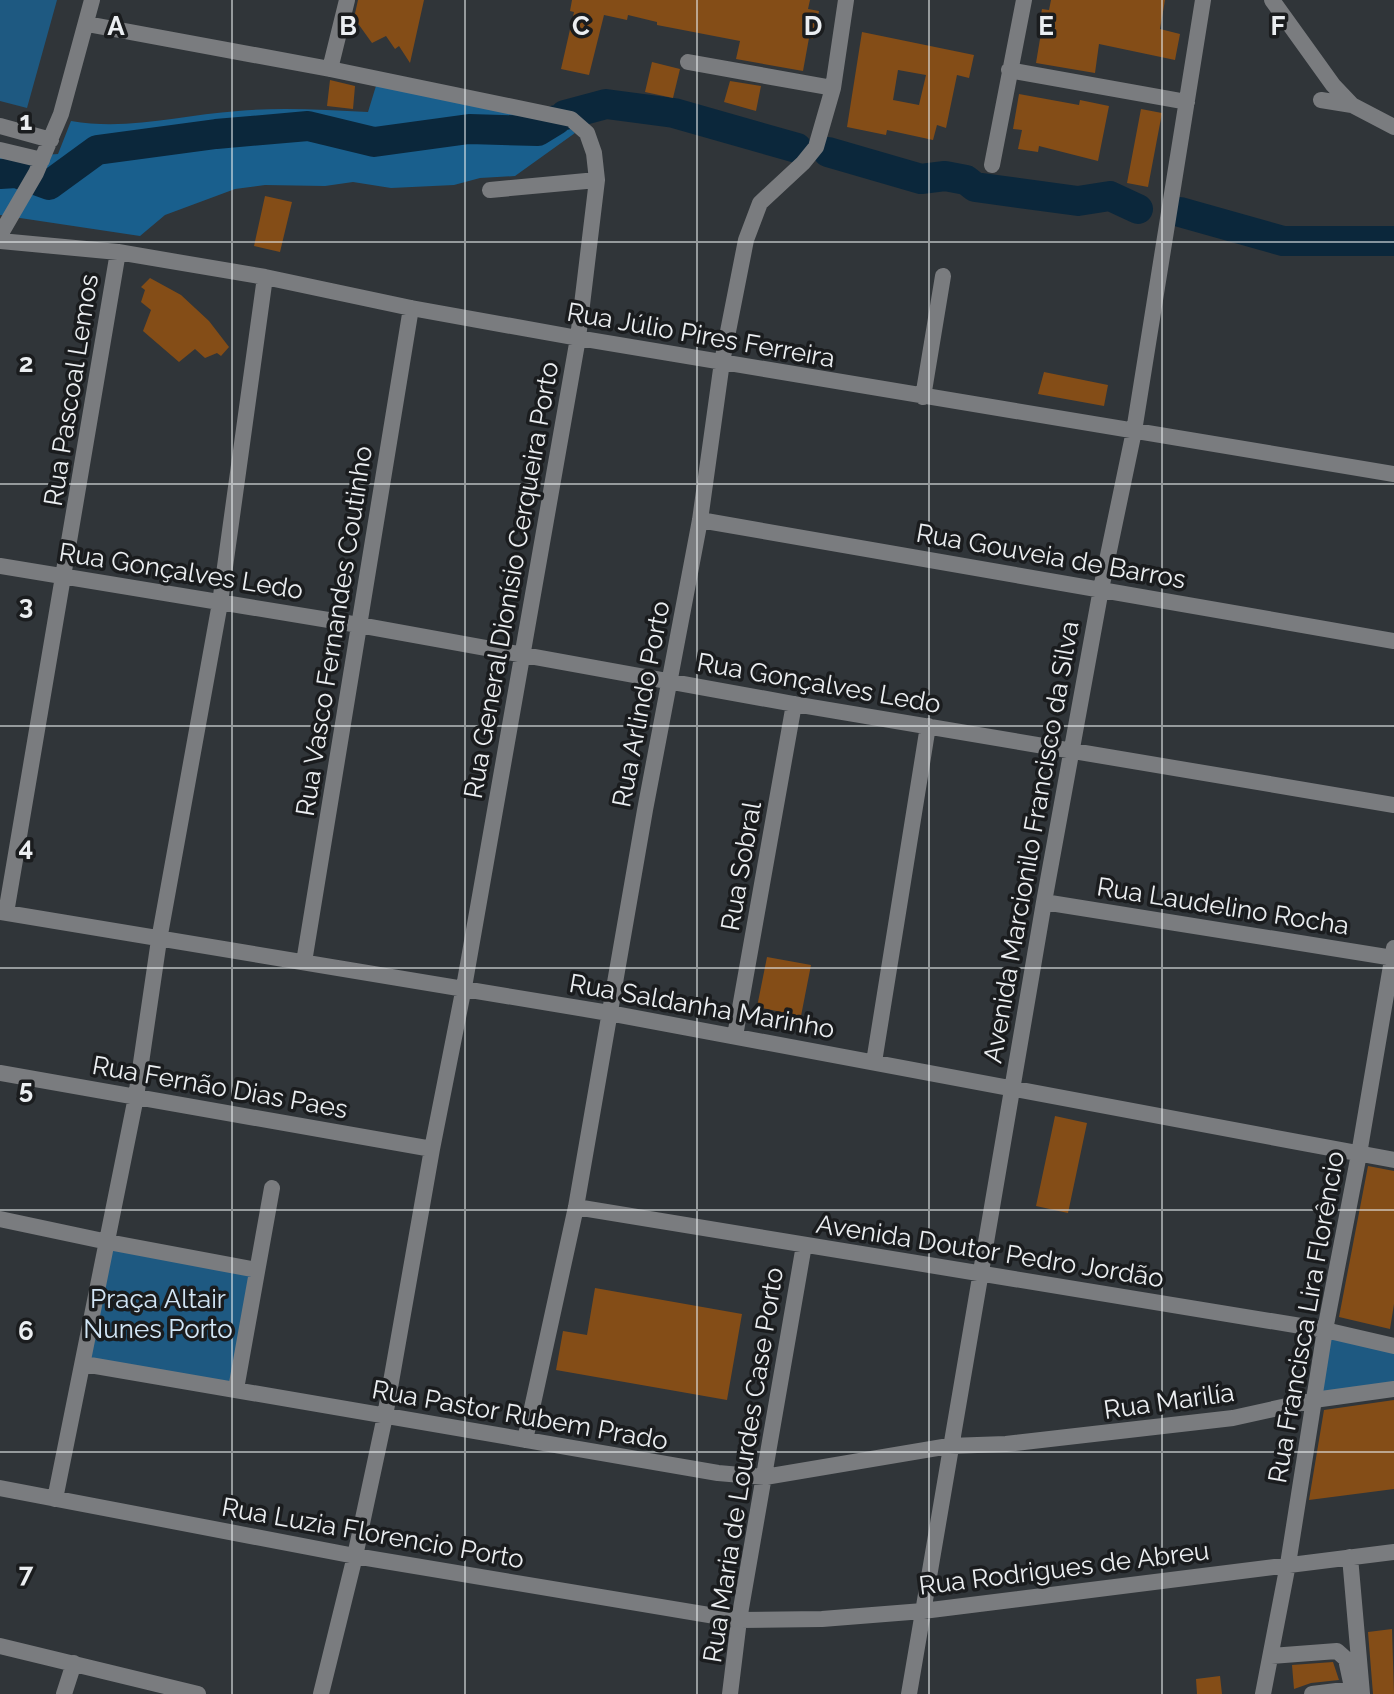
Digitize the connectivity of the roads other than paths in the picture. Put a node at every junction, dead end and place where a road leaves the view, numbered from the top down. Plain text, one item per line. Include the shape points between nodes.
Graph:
1 (92, 0) edge
2 (347, 0) edge
3 (846, 0) edge
4 (1024, 0) edge
5 (1203, 0) edge
6 (1272, 0) edge
7 (87, 24) junction
8 (688, 62) dead end
9 (330, 69) junction
10 (1009, 70) junction
11 (833, 88) junction
12 (1321, 100) dead end
13 (1187, 102) junction
14 (1352, 105) junction
15 (0, 126) edge
16 (1394, 127) edge
17 (51, 140) junction
18 (0, 150) edge
19 (992, 165) dead end
20 (36, 172) junction
21 (597, 180) junction
22 (490, 190) dead end
23 (0, 238) edge
24 (118, 252) junction
25 (943, 276) dead end
26 (265, 277) junction
27 (411, 308) junction
28 (578, 338) junction
29 (722, 362) junction
30 (923, 397) junction
31 (1134, 431) junction
32 (1394, 474) edge
33 (700, 520) junction
34 (0, 566) edge
35 (64, 576) junction
36 (1101, 589) junction
37 (220, 603) junction
38 (359, 625) junction
39 (1394, 641) edge
40 (521, 655) junction
41 (670, 681) junction
42 (794, 704) junction
43 (928, 726) junction
44 (1071, 750) junction
45 (1394, 805) edge
46 (1044, 902) junction
47 (3, 913) edge
48 (159, 940) junction
49 (1393, 954) edge
50 (304, 962) junction
51 (464, 987) junction
52 (609, 1013) junction
53 (735, 1036) junction
54 (874, 1062) junction
55 (0, 1073) edge
56 (1011, 1089) junction
57 (136, 1097) junction
58 (432, 1149) junction
59 (1359, 1154) junction
60 (1394, 1160) edge
61 (272, 1188) dead end
62 (576, 1207) junction
63 (0, 1219) edge
64 (108, 1242) junction
65 (804, 1245) junction
66 (257, 1270) junction
67 (982, 1274) junction
68 (1325, 1330) junction
69 (1394, 1346) edge
70 (84, 1364) junction
71 (236, 1389) junction
72 (1394, 1389) edge
73 (1314, 1400) junction
74 (385, 1416) junction
75 (525, 1440) junction
76 (949, 1446) junction
77 (765, 1477) junction
78 (0, 1488) edge
79 (55, 1499) junction
80 (1394, 1552) edge
81 (355, 1556) junction
82 (1350, 1557) junction
83 (1288, 1564) junction
84 (923, 1611) junction
85 (739, 1620) junction
86 (0, 1646) edge
87 (1271, 1656) junction
88 (74, 1663) junction
89 (1358, 1690) edge
90 (64, 1694) edge
91 (194, 1694) edge
92 (321, 1694) edge
93 (730, 1694) edge
94 (909, 1694) edge
95 (1263, 1694) edge
96 (1312, 1694) edge

1 - 7 street
2 - 9 street
3 - 11 street, Rua Arlindo Porto
4 - 10 street
5 - 13 street, Avenida Marcionilo Francisco da Silva
6 - 14 street
7 - 9 street
7 - 17 street
8 - 11 street
9 - 21 street, Rua General Dionísio Cerqueira Porto via 571,119 587,133
10 - 13 street
10 - 19 street
11 - 29 street, Rua Arlindo Porto via 816,147 760,203 753,219
12 - 14 street
13 - 31 street, Avenida Marcionilo Francisco da Silva
14 - 16 street
15 - 17 street
17 - 20 street
18 - 20 street
20 - 23 street
21 - 22 street
21 - 28 street, Rua General Dionísio Cerqueira Porto
23 - 24 street, Rua Júlio Pires Ferreira
24 - 26 street, Rua Júlio Pires Ferreira
24 - 35 street, Rua Pascoal Lemos
25 - 30 street
26 - 27 street, Rua Júlio Pires Ferreira
26 - 37 street
27 - 28 street, Rua Júlio Pires Ferreira
27 - 38 street, Rua Vasco Fernandes Coutinho
28 - 29 street, Rua Júlio Pires Ferreira
28 - 40 street, Rua General Dionísio Cerqueira Porto
29 - 30 street, Rua Júlio Pires Ferreira
29 - 33 street, Rua Arlindo Porto
30 - 31 street, Rua Júlio Pires Ferreira
31 - 32 street, Rua Júlio Pires Ferreira
31 - 36 street, Avenida Marcionilo Francisco da Silva
33 - 36 street, Rua Gouveia de Barros
33 - 41 street, Rua Arlindo Porto
34 - 35 street, Rua Gonçalves Ledo
35 - 37 street, Rua Gonçalves Ledo
35 - 47 street, Rua Pascoal Lemos
36 - 39 street, Rua Gouveia de Barros
36 - 44 street, Avenida Marcionilo Francisco da Silva
37 - 38 street, Rua Gonçalves Ledo
37 - 48 street
38 - 40 street, Rua Gonçalves Ledo
38 - 50 street, Rua Vasco Fernandes Coutinho
40 - 41 street, Rua Gonçalves Ledo
40 - 51 street, Rua General Dionísio Cerqueira Porto
41 - 42 street, Rua Gonçalves Ledo
41 - 52 street, Rua Arlindo Porto
42 - 43 street, Rua Gonçalves Ledo
42 - 53 street, Rua Sobral
43 - 44 street, Rua Gonçalves Ledo
43 - 54 street
44 - 45 street, Rua Gonçalves Ledo
44 - 46 street, Avenida Marcionilo Francisco da Silva
46 - 49 street, Rua Laudelino Rocha
46 - 56 street, Avenida Marcionilo Francisco da Silva
47 - 48 street, Rua Saldanha Marinho
48 - 50 street, Rua Saldanha Marinho
48 - 57 street
49 - 59 street, Rua Francisca Lira Florêncio
50 - 51 street, Rua Saldanha Marinho
51 - 52 street, Rua Saldanha Marinho
51 - 58 street, Rua General Dionísio Cerqueira Porto
52 - 53 street, Rua Saldanha Marinho
52 - 62 street, Rua Arlindo Porto
53 - 54 street, Rua Saldanha Marinho
54 - 56 street, Rua Saldanha Marinho
55 - 57 street, Rua Fernão Dias Paes
56 - 59 street, Rua Saldanha Marinho
56 - 67 street, Avenida Marcionilo Francisco da Silva
57 - 58 street, Rua Fernão Dias Paes
57 - 64 street
58 - 74 street, Rua General Dionísio Cerqueira Porto
59 - 60 street, Rua Saldanha Marinho
59 - 68 street, Rua Francisca Lira Florêncio
61 - 66 street
62 - 65 street, Avenida Doutor Pedro Jordão
62 - 75 street, Rua Arlindo Porto
63 - 64 street
64 - 66 street
64 - 70 street
65 - 67 street, Avenida Doutor Pedro Jordão
65 - 77 street, Rua Maria de Lourdes Case Porto
66 - 71 street
67 - 68 street, Avenida Doutor Pedro Jordão
67 - 76 street, Avenida Marcionilo Francisco da Silva
68 - 69 street, Avenida Doutor Pedro Jordão
68 - 73 street, Rua Francisca Lira Florêncio
70 - 71 street, Rua Pastor Rubem Prado
70 - 79 street
71 - 74 street, Rua Pastor Rubem Prado
72 - 73 street, Rua Marilía
73 - 76 street, Rua Marilía via 1233,1418
73 - 83 street, Rua Francisca Lira Florêncio
74 - 75 street, Rua Pastor Rubem Prado
74 - 81 street, Rua General Dionísio Cerqueira Porto
75 - 77 street, Rua Pastor Rubem Prado
76 - 77 street, Rua Pastor Rubem Prado
76 - 84 street, Avenida Marcionilo Francisco da Silva
77 - 85 street, Rua Maria de Lourdes Case Porto
78 - 79 street, Rua Luzia Florencio Porto
79 - 81 street, Rua Luzia Florencio Porto
80 - 82 street, Rua Rodrigues de Abreu
81 - 85 street, Rua Luzia Florencio Porto
81 - 92 street, Rua General Dionísio Cerqueira Porto
82 - 83 street, Rua Rodrigues de Abreu
82 - 89 street
83 - 84 street, Rua Rodrigues de Abreu
83 - 87 street, Rua Francisca Lira Florêncio
84 - 85 street, Rua Rodrigues de Abreu
84 - 94 street, Avenida Marcionilo Francisco da Silva
85 - 93 street, Rua Maria de Lourdes Case Porto
86 - 88 street
87 - 89 street via 1337,1651 1346,1659
87 - 95 street, Rua Francisca Lira Florêncio
88 - 90 street
88 - 91 street
89 - 96 street

